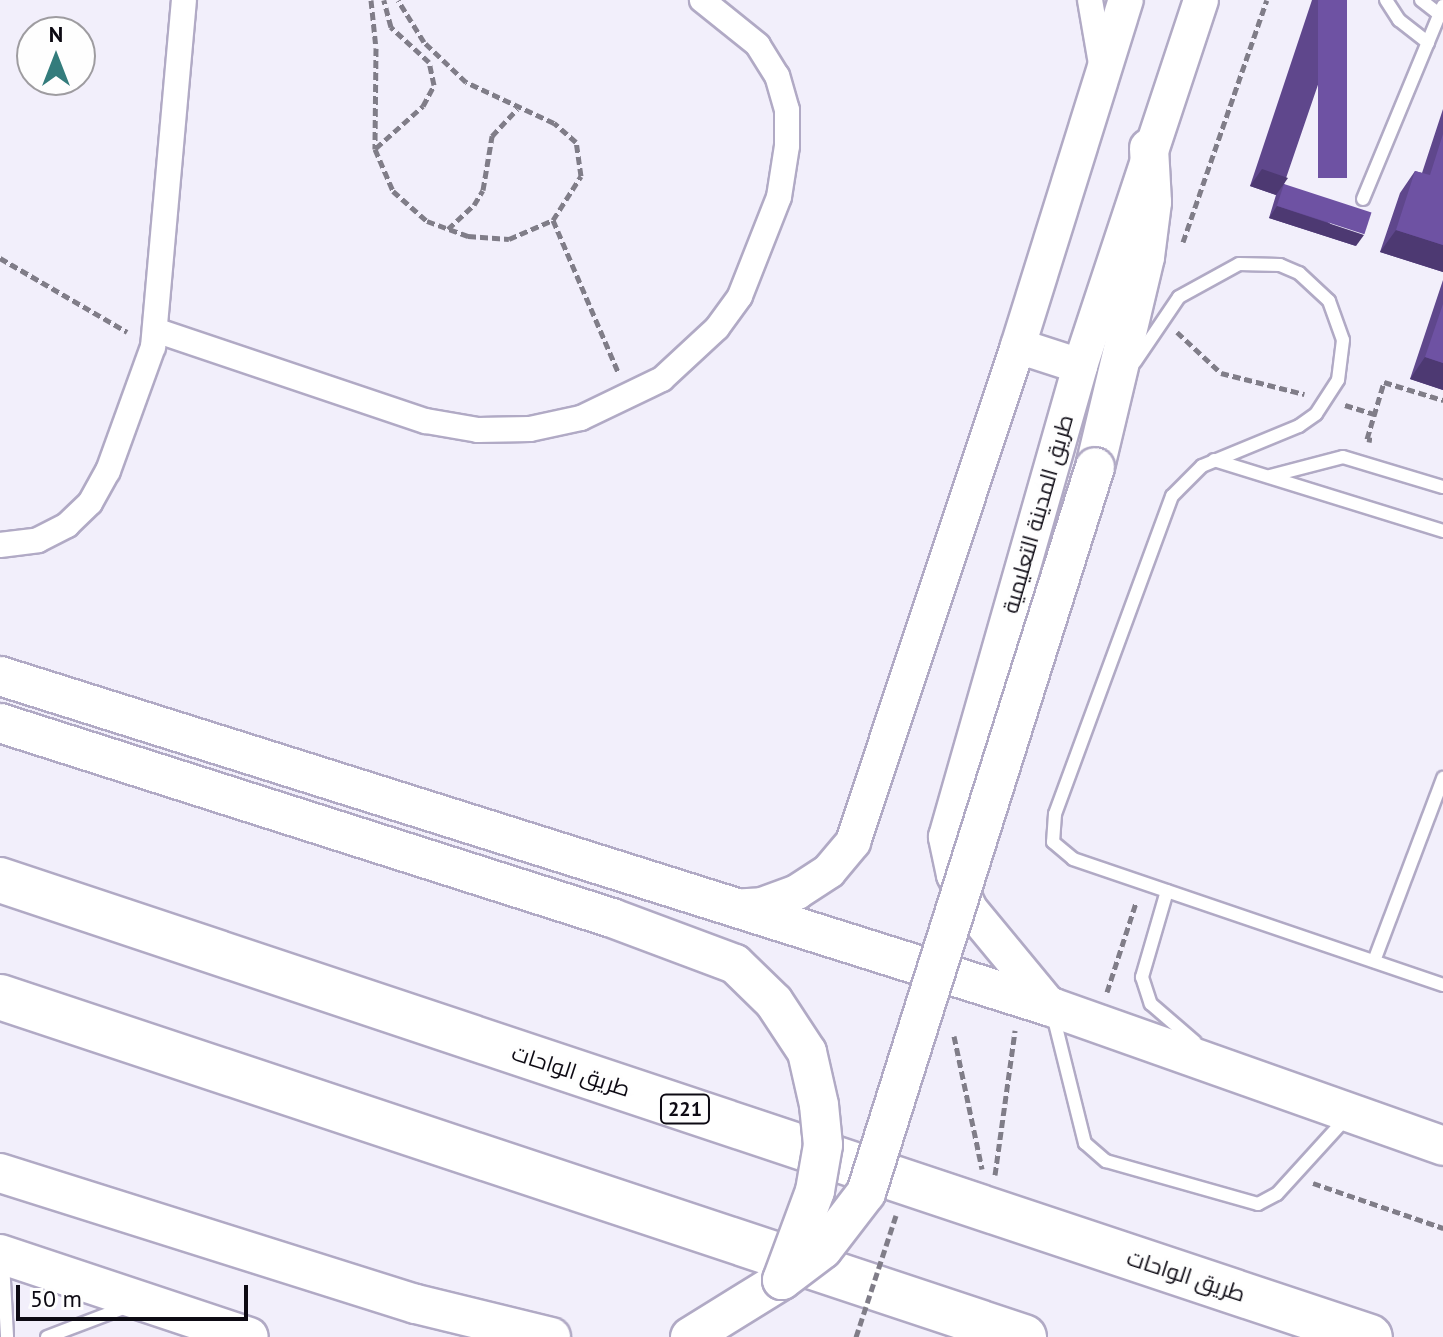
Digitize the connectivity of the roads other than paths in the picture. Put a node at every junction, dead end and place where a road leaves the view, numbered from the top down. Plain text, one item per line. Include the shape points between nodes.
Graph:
1 (184, 0) edge
2 (702, 0) edge
3 (1090, 0) edge
4 (1126, 0) edge
5 (1201, 0) edge
6 (1386, 0) edge
7 (1421, 0) edge
8 (1441, 10) edge
9 (1428, 43) junction
10 (1102, 72) junction
11 (1149, 148) junction
12 (1363, 199) dead end
13 (155, 339) junction
14 (1018, 346) junction
15 (1080, 366) junction
16 (1112, 398) junction
17 (1214, 460) junction
18 (1269, 476) junction
19 (1443, 487) edge
20 (1443, 531) edge
21 (0, 545) edge
22 (0, 676) edge
23 (0, 723) edge
24 (1443, 778) edge
25 (0, 880) edge
26 (1167, 891) junction
27 (724, 907) junction
28 (1374, 961) junction
29 (1443, 985) edge
30 (0, 997) edge
31 (1035, 1002) junction
32 (1247, 1079) junction
33 (1350, 1114) junction
34 (1443, 1146) edge
35 (0, 1173) edge
36 (1, 1255) edge
37 (782, 1280) junction
38 (144, 1301) junction
39 (7, 1337) edge
40 (47, 1337) edge
41 (249, 1337) edge
42 (551, 1337) edge
43 (690, 1337) edge
44 (1024, 1337) edge
45 (1370, 1337) edge

1 - 13 street
2 - 13 street via 758,45 777,76 787,110 779,197 757,260 717,328 692,356 630,399 581,418 530,429 478,430 426,421
3 - 10 street
4 - 10 street
5 - 11 street, طريق المدينة التعليمية
6 - 9 lane via 1399,20
7 - 8 lane
8 - 9 lane
9 - 12 lane
10 - 14 street
11 - 15 street, طريق المدينة التعليمية
11 - 16 main road via 1150,230
13 - 21 street via 108,471 90,503 67,525 38,540
14 - 15 street
14 - 27 street via 853,842 829,871 797,892 762,905
15 - 31 street, طريق المدينة التعليمية via 946,837 954,875 970,909
16 - 17 lane via 1163,316 1201,281 1239,264 1259,262 1299,273 1329,301 1343,340 1338,380 1328,400 1299,426
16 - 37 main road, bridge via 1095,467 866,1193 823,1249
17 - 18 lane
17 - 26 lane via 1191,475 1166,508 1052,823 1053,842 1064,856
18 - 19 lane via 1343,457
18 - 20 lane
22 - 27 main road
23 - 37 main road, bridge via 625,922 735,964 774,1002 807,1052 819,1105 823,1145 815,1191
24 - 28 lane
25 - 45 highway, طريق الواحات / 221
26 - 28 lane
26 - 32 lane via 1143,963 1145,991 1170,1025
27 - 31 main road
28 - 29 lane
30 - 44 highway
31 - 32 main road
31 - 33 lane via 1093,1155 1250,1204 1271,1199
32 - 33 main road
33 - 34 main road
35 - 42 main road via 416,1304
36 - 38 main road
36 - 39 lane
37 - 43 main road
38 - 40 lane
38 - 41 main road

